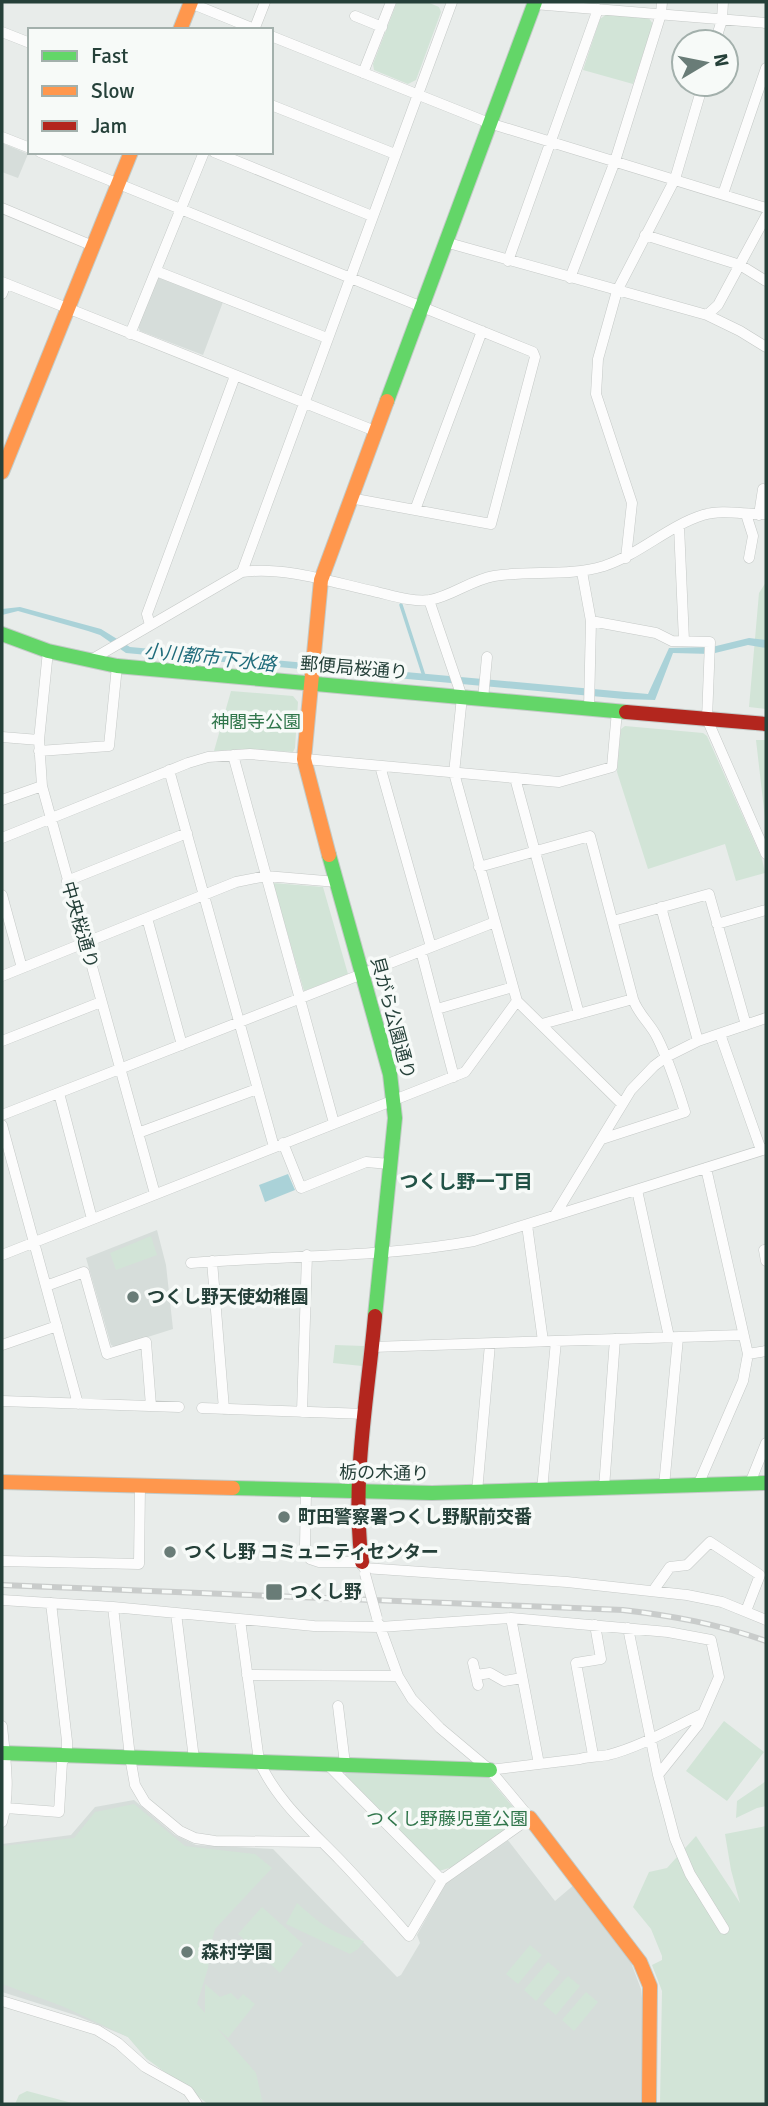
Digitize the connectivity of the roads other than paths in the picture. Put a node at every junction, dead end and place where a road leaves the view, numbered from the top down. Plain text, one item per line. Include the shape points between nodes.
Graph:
1 (190, 2) edge
2 (265, 2) edge
3 (391, 2) edge
4 (662, 2) edge
5 (723, 2) edge
6 (447, 3) edge
7 (534, 3) edge
8 (598, 9) junction
9 (661, 14) junction
10 (355, 16) dead end
11 (722, 20) junction
12 (766, 23) edge
13 (382, 27) junction
14 (181, 28) edge
15 (253, 28) edge
16 (255, 28) edge
17 (719, 28) edge
18 (2, 32) edge
19 (273, 37) edge
20 (28, 42) edge
21 (766, 68) edge
22 (363, 73) junction
23 (417, 94) junction
24 (699, 98) edge
25 (273, 106) edge
26 (489, 123) junction
27 (2, 137) edge
28 (552, 143) junction
29 (28, 147) edge
30 (45, 154) edge
31 (130, 154) edge
32 (203, 154) edge
33 (219, 154) edge
34 (395, 154) junction
35 (615, 161) junction
36 (675, 179) junction
37 (118, 184) junction
38 (723, 194) junction
39 (2, 208) edge
40 (181, 208) junction
41 (766, 208) edge
42 (372, 216) junction
43 (766, 216) edge
44 (645, 235) junction
45 (444, 242) junction
46 (93, 246) junction
47 (508, 261) junction
48 (740, 265) junction
49 (156, 271) junction
50 (350, 277) junction
51 (570, 278) junction
52 (766, 281) edge
53 (3, 287) edge
54 (617, 291) junction
55 (422, 307) junction
56 (67, 309) junction
57 (707, 315) junction
58 (482, 331) junction
59 (130, 334) junction
60 (327, 338) junction
61 (766, 347) edge
62 (235, 376) junction
63 (304, 402) junction
64 (375, 431) junction
65 (2, 472) edge
66 (763, 489) dead end
67 (350, 498) junction
68 (415, 510) junction
69 (746, 514) junction
70 (763, 514) edge
71 (679, 526) junction
72 (739, 546) dead end
73 (625, 558) junction
74 (242, 572) junction
75 (582, 572) junction
76 (321, 580) junction
77 (429, 600) junction
78 (591, 621) junction
79 (150, 625) junction
80 (2, 634) edge
81 (684, 642) junction
82 (48, 651) junction
83 (487, 657) dead end
84 (89, 662) junction
85 (117, 666) junction
86 (309, 683) junction
87 (484, 688) junction
88 (462, 697) junction
89 (589, 708) junction
90 (617, 711) junction
91 (707, 719) junction
92 (766, 724) edge
93 (2, 737) edge
94 (39, 745) junction
95 (233, 755) junction
96 (304, 759) junction
97 (380, 766) junction
98 (169, 770) junction
99 (454, 773) junction
100 (515, 778) junction
101 (42, 786) junction
102 (2, 800) edge
103 (50, 818) junction
104 (187, 833) junction
105 (2, 838) edge
106 (535, 851) junction
107 (766, 854) edge
108 (480, 867) junction
109 (266, 876) junction
110 (67, 881) junction
111 (337, 882) junction
112 (2, 895) edge
113 (204, 896) junction
114 (661, 908) junction
115 (766, 910) edge
116 (147, 918) junction
117 (613, 921) junction
118 (495, 922) junction
119 (718, 924) junction
120 (85, 943) junction
121 (426, 949) junction
122 (22, 968) junction
123 (362, 974) junction
124 (2, 976) edge
125 (513, 987) junction
126 (300, 999) junction
127 (633, 999) junction
128 (517, 1001) junction
129 (101, 1002) junction
130 (436, 1009) junction
131 (579, 1014) junction
132 (766, 1017) edge
133 (239, 1023) junction
134 (542, 1024) junction
135 (746, 1025) junction
136 (720, 1034) junction
137 (2, 1041) edge
138 (698, 1041) junction
139 (182, 1045) junction
140 (666, 1057) junction
141 (120, 1069) junction
142 (454, 1077) junction
143 (257, 1089) junction
144 (59, 1093) junction
145 (394, 1100) junction
146 (622, 1104) junction
147 (2, 1115) edge
148 (334, 1124) junction
149 (2, 1125) edge
150 (138, 1133) junction
151 (602, 1139) junction
152 (279, 1145) junction
153 (764, 1150) edge
154 (390, 1164) junction
155 (706, 1168) junction
156 (637, 1190) junction
157 (155, 1194) junction
158 (555, 1215) junction
159 (92, 1219) junction
160 (527, 1225) junction
161 (34, 1242) junction
162 (766, 1250) edge
163 (381, 1252) junction
164 (2, 1255) edge
165 (307, 1255) junction
166 (212, 1261) junction
167 (766, 1261) edge
168 (191, 1263) dead end
169 (46, 1286) junction
170 (57, 1326) junction
171 (742, 1335) junction
172 (673, 1337) junction
173 (615, 1339) junction
174 (543, 1341) junction
175 (556, 1341) junction
176 (490, 1343) junction
177 (2, 1345) edge
178 (372, 1347) junction
179 (766, 1351) edge
180 (748, 1354) junction
181 (2, 1401) edge
182 (78, 1404) junction
183 (151, 1406) junction
184 (179, 1407) dead end
185 (202, 1408) dead end
186 (224, 1409) junction
187 (302, 1412) junction
188 (366, 1414) junction
189 (766, 1443) edge
190 (2, 1482) edge
191 (750, 1483) junction
192 (766, 1483) edge
193 (698, 1485) junction
194 (140, 1486) junction
195 (664, 1486) junction
196 (604, 1488) junction
197 (542, 1490) junction
198 (306, 1492) junction
199 (477, 1492) junction
200 (359, 1493) junction
201 (2, 1562) edge
202 (364, 1568) junction
203 (653, 1591) junction
204 (2, 1600) edge
205 (51, 1603) junction
206 (113, 1607) junction
207 (746, 1611) junction
208 (176, 1613) junction
209 (511, 1619) junction
210 (240, 1620) junction
211 (766, 1620) edge
212 (379, 1622) junction
213 (595, 1625) junction
214 (628, 1628) junction
215 (473, 1663) dead end
216 (247, 1675) junction
217 (398, 1676) junction
218 (522, 1678) junction
219 (338, 1706) dead end
220 (702, 1714) junction
221 (2, 1726) edge
222 (650, 1739) junction
223 (3, 1753) edge
224 (67, 1755) junction
225 (593, 1755) junction
226 (131, 1757) junction
227 (194, 1759) junction
228 (258, 1761) junction
229 (345, 1764) junction
230 (538, 1764) junction
231 (327, 1765) junction
232 (490, 1770) junction
233 (658, 1775) junction
234 (6, 1808) junction
235 (530, 1818) junction
236 (2, 1822) edge
237 (322, 1842) junction
238 (442, 1880) junction
239 (724, 1929) dead end
240 (2, 2001) edge
241 (197, 2104) edge
242 (649, 2104) edge

1 - 14 street
1 - 15 street
2 - 16 street
3 - 13 street
4 - 9 street
5 - 11 street
6 - 23 street
7 - 8 street
7 - 26 street, 貝がら公園通り
8 - 9 street
8 - 28 street
9 - 11 street
9 - 35 street
10 - 13 street
11 - 12 street
11 - 17 street
13 - 22 street
18 - 20 street
19 - 22 street
21 - 38 street
22 - 23 street
23 - 26 street
23 - 34 street
24 - 36 street
25 - 34 street
26 - 28 street
26 - 45 street, 貝がら公園通り
27 - 29 street
28 - 35 street
28 - 47 street
30 - 37 street
31 - 37 street
32 - 40 street
33 - 42 street
34 - 42 street
35 - 36 street
35 - 51 street
36 - 38 street
36 - 44 street
37 - 40 street
37 - 46 street
38 - 41 street
39 - 46 street
40 - 49 street
40 - 50 street
42 - 50 street
43 - 48 street
44 - 48 street
44 - 54 street
45 - 47 street
45 - 55 street, 貝がら公園通り
46 - 56 street
47 - 51 street
48 - 52 street
48 - 57 street via 718,305
49 - 59 street
49 - 60 street
50 - 55 street
50 - 60 street
51 - 54 street
53 - 56 street
54 - 57 street
54 - 73 street via 598,359 596,394 632,503
55 - 58 street
55 - 64 street, 貝がら公園通り
56 - 59 street
56 - 65 street
57 - 61 street
58 - 68 street
58 - 68 street via 533,352 535,357 491,524
59 - 62 street
60 - 63 street
62 - 63 street
62 - 79 street via 147,614
63 - 64 street
63 - 74 street
64 - 67 street, 貝がら公園通り
66 - 70 street
67 - 68 street
67 - 76 street, 貝がら公園通り
69 - 70 street
69 - 71 street via 705,514
69 - 72 street via 753,536 750,553
71 - 73 street
71 - 81 street
73 - 75 street
74 - 76 street via 261,569
74 - 79 street
75 - 77 street via 491,576
75 - 78 street
76 - 77 street via 409,600
76 - 86 street, 貝がら公園通り
77 - 88 street
78 - 81 street
78 - 89 street
79 - 84 street
80 - 82 street, 郵便局桜通り
81 - 91 street via 710,642
82 - 84 street, 郵便局桜通り
82 - 94 street, 中央桜通り
83 - 87 street
84 - 85 street, 郵便局桜通り
85 - 86 street, 郵便局桜通り
85 - 94 street via 109,746
86 - 88 street, 郵便局桜通り
86 - 96 street, 貝がら公園通り
87 - 88 street, 郵便局桜通り
87 - 89 street, 郵便局桜通り
88 - 99 street
89 - 90 street, 郵便局桜通り
90 - 91 street, 郵便局桜通り
90 - 100 street via 612,767 559,782
91 - 92 street, 郵便局桜通り
91 - 107 street
93 - 94 street
94 - 101 street, 中央桜通り
95 - 96 street
95 - 98 street via 208,757
95 - 109 street
96 - 97 street
96 - 111 street, 貝がら公園通り
97 - 99 street
97 - 121 street
98 - 103 street
98 - 104 street
99 - 100 street
99 - 108 street
100 - 106 street
101 - 102 street
101 - 103 street, 中央桜通り
103 - 105 street
103 - 110 street, 中央桜通り
104 - 110 street
104 - 113 street
106 - 108 street
106 - 117 street via 590,836
106 - 131 street
108 - 118 street
109 - 111 street
109 - 113 street
109 - 126 street
110 - 120 street, 中央桜通り
111 - 123 street, 貝がら公園通り
112 - 122 street
113 - 116 street
113 - 133 street
114 - 117 street
114 - 119 street via 709,894
114 - 138 street
115 - 119 street
116 - 120 street
116 - 139 street
117 - 127 street
118 - 121 street
118 - 125 street
119 - 135 street
120 - 122 street
120 - 129 street, 中央桜通り
121 - 123 street
121 - 130 street
122 - 124 street
123 - 126 street
123 - 145 street, 貝がら公園通り
125 - 128 street
125 - 130 street
126 - 133 street
126 - 148 street
127 - 131 street
127 - 140 street
128 - 134 street
128 - 142 street via 465,1072
129 - 137 street
129 - 141 street, 中央桜通り
130 - 142 street
131 - 134 street
132 - 135 street
133 - 139 street
133 - 143 street
134 - 146 street
135 - 136 street
136 - 138 street
136 - 153 street
138 - 140 street
139 - 141 street
140 - 146 street via 639,1080
140 - 151 street via 685,1112
141 - 144 street
141 - 150 street, 中央桜通り
142 - 145 street
143 - 150 street
143 - 152 street
144 - 147 street
144 - 159 street
145 - 148 street
145 - 154 street, 貝がら公園通り
146 - 151 street
148 - 152 street
149 - 161 street
150 - 157 street, 中央桜通り
151 - 158 street
152 - 154 street via 301,1188 366,1162
152 - 157 street
153 - 155 street
154 - 163 street, 貝がら公園通り
155 - 156 street
155 - 171 street
156 - 158 street
156 - 172 street
157 - 159 street
158 - 160 street
159 - 161 street
160 - 163 street via 438,1248
160 - 174 street
161 - 164 street
161 - 169 street
162 - 167 street
163 - 165 street
163 - 178 street, 貝がら公園通り
165 - 166 street
165 - 187 street
166 - 168 street
166 - 186 street
169 - 170 street
169 - 183 street via 84,1272 107,1354 146,1342
170 - 177 street
170 - 182 street
171 - 172 street
171 - 180 street
172 - 173 street
172 - 195 street
173 - 175 street
173 - 196 street
174 - 175 street
174 - 176 street
175 - 197 street
176 - 178 street
176 - 199 street
178 - 188 street, 貝がら公園通り
179 - 180 street
180 - 193 street via 743,1381
181 - 182 street
182 - 183 street
183 - 184 street
185 - 186 street
186 - 187 street
187 - 188 street
188 - 200 street, 貝がら公園通り
189 - 191 street
190 - 194 street, 栃の木通り
191 - 192 street, 栃の木通り
191 - 193 street, 栃の木通り
193 - 195 street, 栃の木通り
194 - 198 street, 栃の木通り
194 - 201 street via 139,1564
195 - 196 street, 栃の木通り
196 - 197 street, 栃の木通り
197 - 199 street, 栃の木通り
198 - 200 street, 栃の木通り
198 - 202 street via 305,1546 310,1559
199 - 200 street, 栃の木通り
200 - 202 street, 貝がら公園通り via 358,1534
202 - 203 street
202 - 212 street, bridge
203 - 207 street via 722,1602
203 - 207 street via 670,1567 687,1565 710,1542 760,1575
204 - 205 street
205 - 206 street
205 - 224 street
206 - 208 street
206 - 226 street
207 - 211 street
208 - 210 street
208 - 227 street
209 - 212 street
209 - 213 street
209 - 218 street
210 - 212 street via 314,1626
210 - 216 street
212 - 217 street
213 - 214 street
213 - 225 street via 601,1658 576,1664
214 - 220 street via 711,1640 719,1677
214 - 222 street
215 - 218 street via 477,1680 490,1673 504,1681
216 - 217 street
216 - 228 street
217 - 232 street via 425,1714
218 - 230 street
219 - 229 street
220 - 222 street
220 - 233 street
221 - 223 street
222 - 225 street via 606,1755
222 - 233 street
223 - 224 street
223 - 234 street
224 - 226 street
224 - 234 street via 62,1762 59,1812
225 - 230 street
226 - 227 street
226 - 237 street via 139,1795 195,1838
227 - 228 street
228 - 231 street
228 - 237 street via 279,1798
229 - 231 street
229 - 232 street
230 - 232 street
231 - 238 street
232 - 235 street
233 - 239 street via 684,1859
234 - 236 street
235 - 238 street
235 - 242 street via 640,1962 650,1986
237 - 238 street via 409,1936
240 - 241 street via 97,2030 145,2067 188,2091

